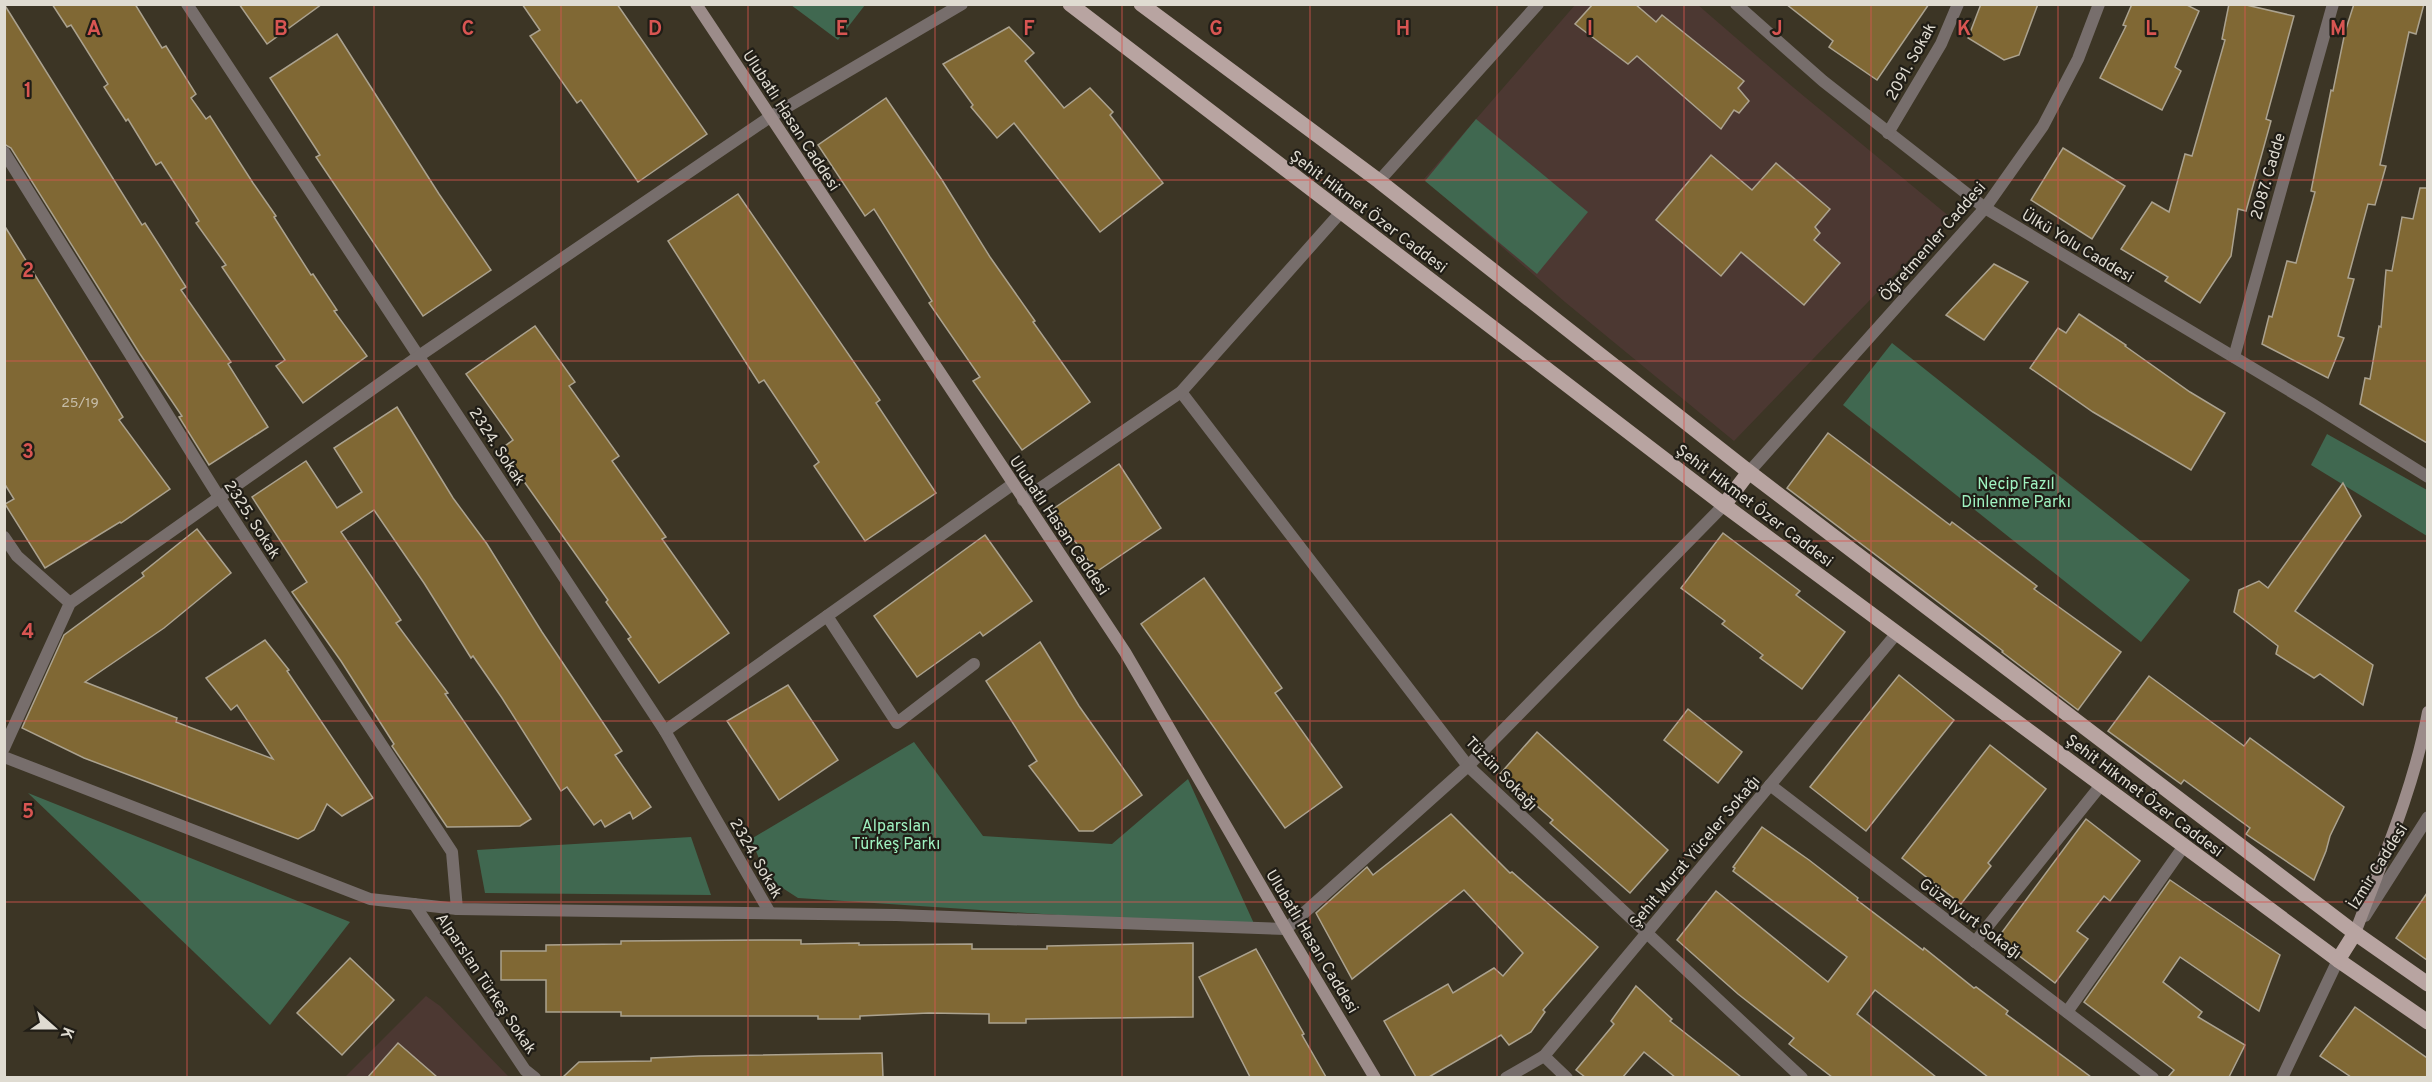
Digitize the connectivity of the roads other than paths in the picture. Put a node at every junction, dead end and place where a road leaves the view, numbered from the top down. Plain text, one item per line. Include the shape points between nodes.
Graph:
1 (187, 4) edge
2 (696, 4) edge
3 (962, 4) edge
4 (1070, 4) edge
5 (1141, 4) edge
6 (1538, 4) edge
7 (1736, 4) edge
8 (1958, 4) edge
9 (2099, 4) edge
10 (2333, 4) edge
11 (770, 117) junction
12 (1888, 133) junction
13 (4, 152) edge
14 (1378, 181) junction
15 (1985, 208) junction
16 (1341, 212) junction
17 (418, 356) junction
18 (2234, 357) junction
19 (1181, 393) junction
20 (1749, 472) junction
21 (2427, 477) edge
22 (1012, 484) junction
23 (219, 497) junction
24 (1023, 500) junction
25 (1724, 505) junction
26 (4, 537) edge
27 (70, 603) junction
28 (827, 616) junction
29 (1897, 633) junction
30 (974, 664) dead end
31 (2427, 712) edge
32 (665, 731) junction
33 (4, 748) edge
34 (4, 758) edge
35 (1468, 766) junction
36 (1770, 785) junction
37 (2101, 785) junction
38 (2427, 817) edge
39 (2184, 846) junction
40 (414, 904) junction
41 (457, 909) junction
42 (770, 913) junction
43 (1286, 929) junction
44 (2355, 933) junction
45 (1646, 934) junction
46 (1975, 942) junction
47 (2338, 960) junction
48 (2427, 984) edge
49 (2067, 1012) junction
50 (2427, 1023) edge
51 (1544, 1056) junction
52 (535, 1077) edge
53 (1376, 1077) edge
54 (1506, 1077) edge
55 (1567, 1077) edge
56 (1802, 1077) edge
57 (2152, 1077) edge
58 (2282, 1077) edge

1 - 17 street, 2324. Sokak
2 - 11 street, Ulubatlı Hasan Caddesi
3 - 11 street
4 - 16 main road, Şehit Hikmet Özer Caddesi
5 - 14 main road, Şehit Hikmet Özer Caddesi
6 - 14 street
7 - 12 street, Ülkü Yolu Caddesi
8 - 12 street, 2091. Sokak via 1941,44
9 - 15 street, Öğretmenler Caddesi via 2078,58 2043,126
10 - 18 street, 2087. Cadde
11 - 17 street
11 - 22 street, Ulubatlı Hasan Caddesi
12 - 15 street, Ülkü Yolu Caddesi
13 - 23 street, 2325. Sokak
14 - 20 main road, Şehit Hikmet Özer Caddesi
15 - 18 street, Ülkü Yolu Caddesi
15 - 20 street, Öğretmenler Caddesi
16 - 19 street
16 - 25 main road, Şehit Hikmet Özer Caddesi
17 - 23 street
17 - 32 street, 2324. Sokak
18 - 21 street, Ülkü Yolu Caddesi
19 - 24 street
19 - 35 street, Tüzün Sokağı
20 - 25 main road
20 - 44 main road, Şehit Hikmet Özer Caddesi
22 - 24 street, Ulubatlı Hasan Caddesi
22 - 28 street
23 - 27 street
23 - 41 street, 2325. Sokak via 452,852
24 - 43 street, Ulubatlı Hasan Caddesi via 1125,652
25 - 29 main road, Şehit Hikmet Özer Caddesi
25 - 35 street
26 - 27 street via 17,556
27 - 33 street
28 - 30 street via 897,723
28 - 32 street
29 - 36 street, Şehit Murat Yüceler Sokağı
29 - 37 main road, Şehit Hikmet Özer Caddesi
31 - 44 street via 2422,742 2401,807
32 - 42 street, 2324. Sokak
34 - 40 street via 370,899
35 - 43 street
35 - 45 street, Tüzün Sokağı
36 - 45 street, Şehit Murat Yüceler Sokağı
36 - 46 street, Güzelyurt Sokağı
37 - 39 main road, Şehit Hikmet Özer Caddesi
37 - 46 street
38 - 44 street, İzmir Caddesi
39 - 47 main road, Şehit Hikmet Özer Caddesi
39 - 49 street
40 - 41 street
40 - 52 street, Alparslan Türkeş Sokak via 525,1070
41 - 42 street
42 - 43 street
43 - 53 street, Ulubatlı Hasan Caddesi
44 - 47 main road
44 - 48 main road, Şehit Hikmet Özer Caddesi
45 - 51 street, Şehit Murat Yüceler Sokağı
45 - 56 street, Tüzün Sokağı
46 - 49 street, Güzelyurt Sokağı
47 - 50 main road, Şehit Hikmet Özer Caddesi
47 - 58 street
49 - 57 street, Güzelyurt Sokağı
51 - 54 street, Şehit Murat Yüceler Sokağı
51 - 55 street

